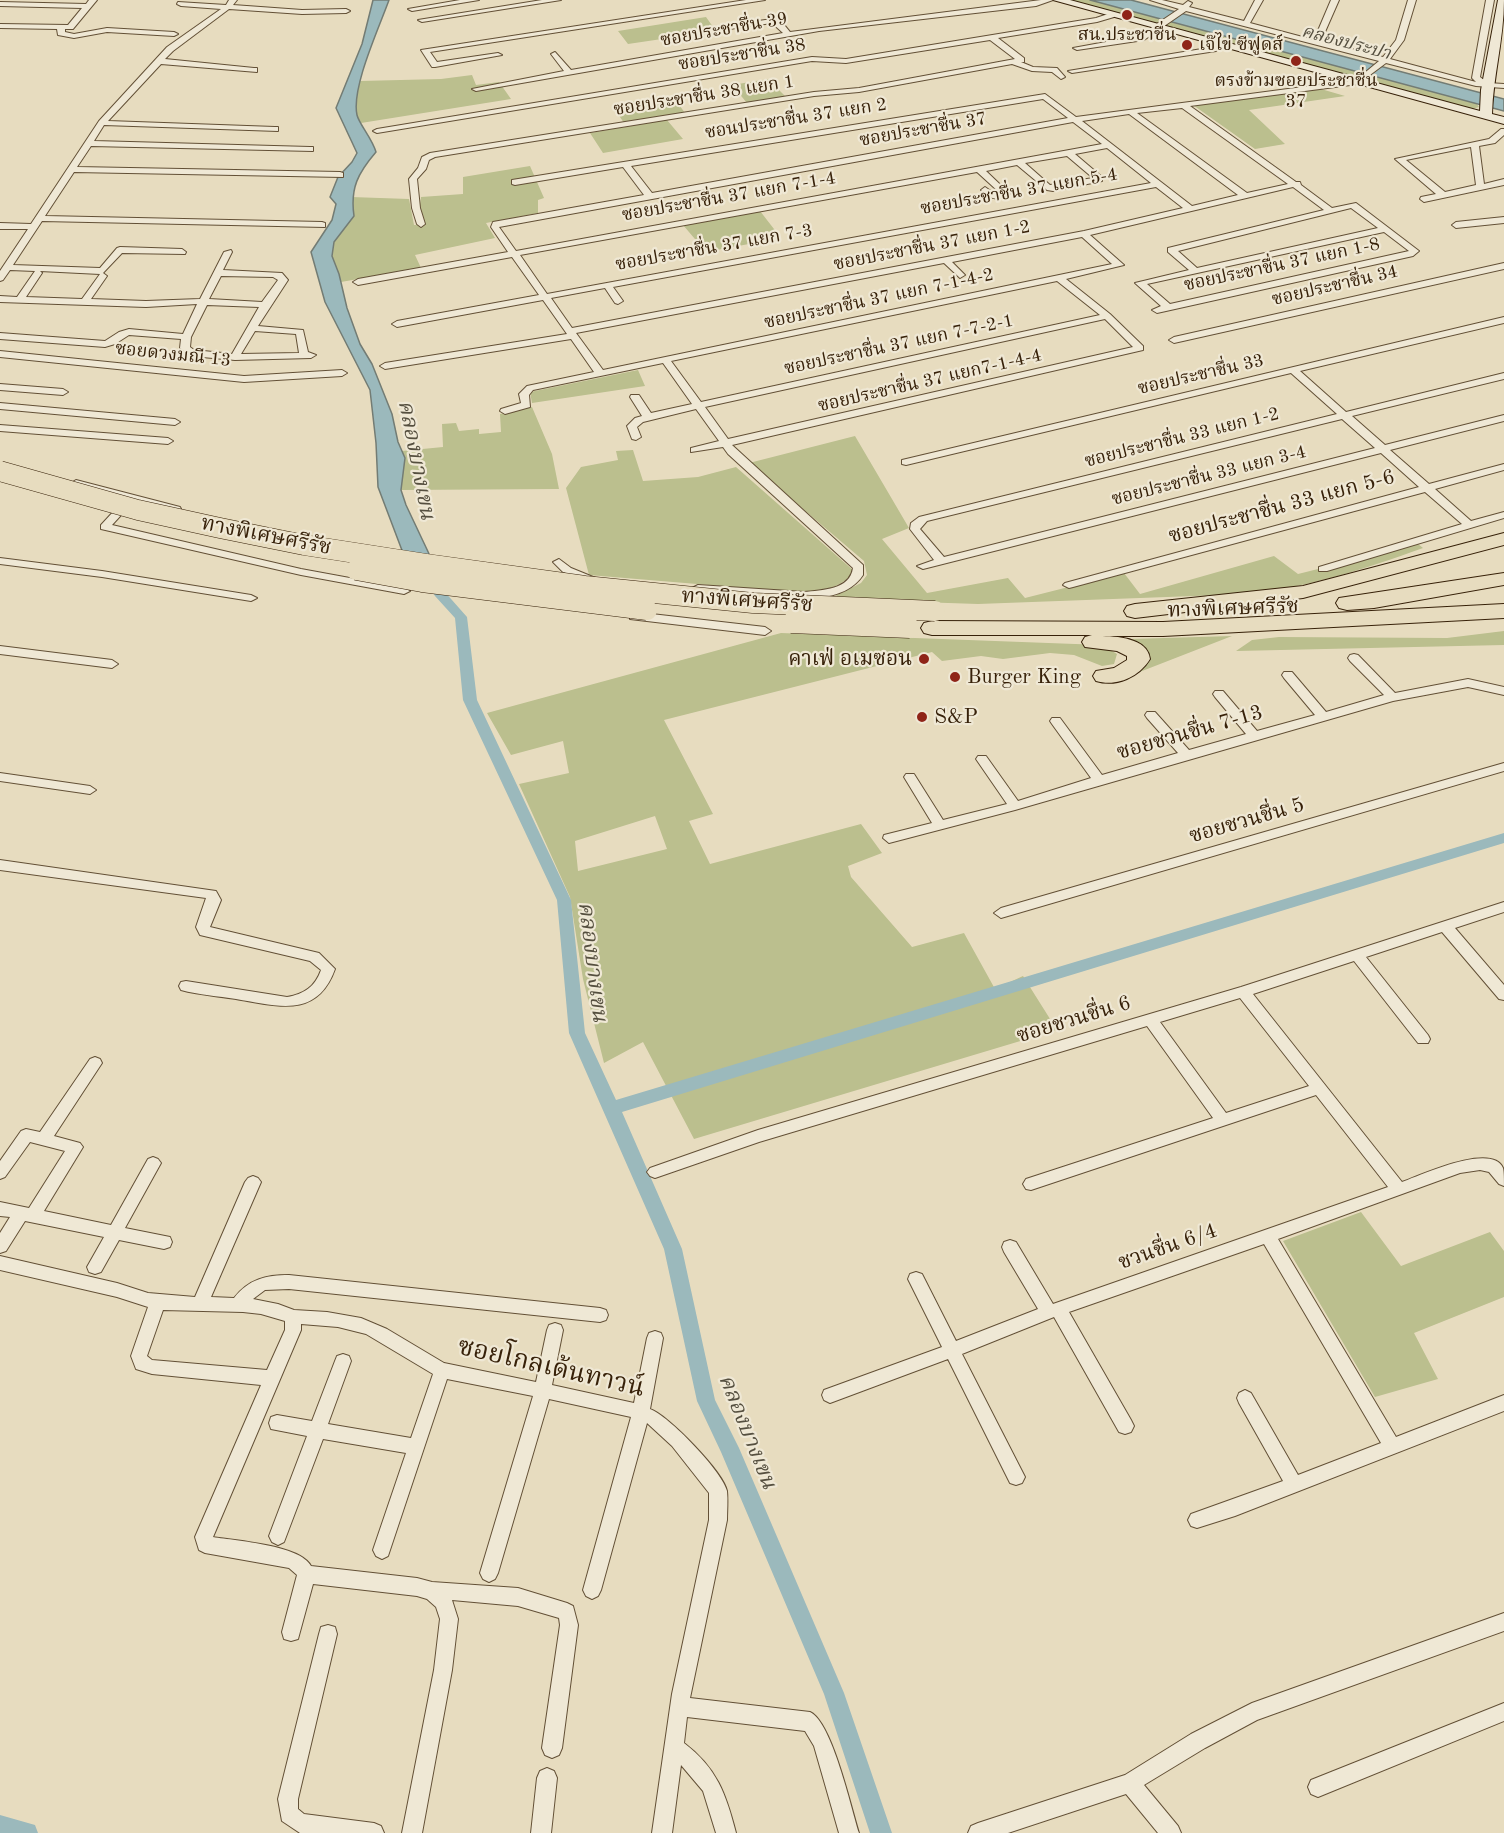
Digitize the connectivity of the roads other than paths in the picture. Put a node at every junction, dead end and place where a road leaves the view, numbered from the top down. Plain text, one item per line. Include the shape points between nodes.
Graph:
1 (233, 0) edge
2 (475, 0) edge
3 (557, 0) edge
4 (761, 0) edge
5 (1049, 0) edge
6 (1058, 0) edge
7 (1154, 0) edge
8 (1190, 0) edge
9 (1259, 0) edge
10 (1335, 0) edge
11 (1412, 0) edge
12 (1490, 0) edge
13 (1503, 0) edge
14 (90, 3) edge
15 (0, 4) edge
16 (181, 4) dead end
17 (228, 7) junction
18 (412, 9) dead end
19 (1184, 9) junction
20 (346, 11) dead end
21 (1111, 15) junction
22 (422, 20) dead end
23 (1246, 24) junction
24 (1160, 25) junction
25 (0, 26) edge
26 (586, 26) junction
27 (61, 28) junction
28 (718, 29) dead end
29 (174, 34) dead end
30 (788, 34) junction
31 (593, 35) dead end
32 (991, 38) junction
33 (1317, 42) junction
34 (1099, 44) junction
35 (1222, 45) junction
36 (1077, 48) dead end
37 (1121, 50) dead end
38 (555, 54) dead end
39 (498, 56) dead end
40 (158, 62) junction
41 (1382, 62) junction
42 (1015, 63) junction
43 (254, 70) dead end
44 (1072, 71) dead end
45 (568, 72) junction
46 (1061, 77) dead end
47 (1504, 77) edge
48 (1361, 79) junction
49 (1504, 86) edge
50 (477, 89) dead end
51 (1487, 90) junction
52 (1504, 96) edge
53 (1182, 104) junction
54 (1129, 111) junction
55 (1486, 112) junction
56 (1076, 119) junction
57 (1504, 121) edge
58 (102, 123) junction
59 (275, 129) dead end
60 (377, 131) dead end
61 (1504, 131) edge
62 (1488, 142) junction
63 (88, 143) junction
64 (1475, 144) junction
65 (1107, 146) junction
66 (1504, 147) edge
67 (310, 149) dead end
68 (1062, 152) junction
69 (1019, 162) junction
70 (625, 164) junction
71 (71, 169) junction
72 (979, 169) junction
73 (340, 175) dead end
74 (514, 182) dead end
75 (1504, 182) edge
76 (1157, 184) junction
77 (1297, 184) junction
78 (1480, 187) junction
79 (985, 190) dead end
80 (649, 195) junction
81 (1443, 195) junction
82 (1245, 196) junction
83 (1424, 199) dead end
84 (1190, 209) junction
85 (1330, 210) junction
86 (39, 218) junction
87 (1504, 220) edge
88 (420, 224) dead end
89 (322, 225) dead end
90 (1456, 225) dead end
91 (0, 226) edge
92 (32, 228) junction
93 (1385, 229) junction
94 (887, 233) joint
95 (1084, 234) junction
96 (182, 252) dead end
97 (228, 252) dead end
98 (515, 253) junction
99 (946, 260) junction
100 (1504, 266) edge
101 (8, 267) junction
102 (1197, 272) junction
103 (37, 273) dead end
104 (219, 273) junction
105 (960, 275) dead end
106 (102, 276) dead end
107 (0, 278) edge
108 (1059, 278) junction
109 (358, 282) dead end
110 (607, 285) junction
111 (546, 296) junction
112 (2, 299) edge
113 (19, 300) junction
114 (618, 301) dead end
115 (204, 302) junction
116 (84, 303) junction
117 (265, 305) junction
118 (1169, 308) junction
119 (1157, 310) dead end
120 (1107, 316) junction
121 (1504, 320) edge
122 (396, 324) dead end
123 (252, 328) junction
124 (573, 334) junction
125 (0, 336) edge
126 (186, 337) junction
127 (1174, 340) dead end
128 (0, 354) edge
129 (235, 357) junction
130 (666, 361) junction
131 (385, 366) dead end
132 (1293, 370) junction
133 (342, 373) dead end
134 (600, 373) junction
135 (1504, 376) edge
136 (0, 387) edge
137 (63, 392) dead end
138 (635, 397) dead end
139 (698, 405) junction
140 (0, 406) edge
141 (505, 411) dead end
142 (1344, 415) junction
143 (648, 417) junction
144 (1504, 418) edge
145 (175, 422) dead end
146 (0, 428) edge
147 (636, 437) dead end
148 (168, 441) dead end
149 (726, 443) junction
150 (1383, 449) junction
151 (695, 450) dead end
152 (0, 461) edge
153 (906, 462) dead end
154 (1504, 467) edge
155 (0, 471) edge
156 (0, 488) edge
157 (1426, 488) junction
158 (133, 498) junction
159 (1504, 515) edge
160 (1469, 525) junction
161 (1504, 539) edge
162 (0, 561) edge
163 (941, 561) junction
164 (559, 562) dead end
165 (923, 566) dead end
166 (1323, 569) dead end
167 (396, 570) dead end
168 (585, 578) junction
169 (1504, 579) edge
170 (1070, 585) dead end
171 (404, 591) dead end
172 (251, 597) dead end
173 (1135, 611) junction
174 (1504, 611) edge
175 (935, 623) junction
176 (1286, 624) junction
177 (1504, 624) edge
178 (765, 631) dead end
179 (0, 650) edge
180 (1354, 658) dead end
181 (112, 664) dead end
182 (1288, 675) dead end
183 (1104, 676) dead end
184 (1504, 691) edge
185 (1219, 694) dead end
186 (1392, 698) junction
187 (1151, 715) dead end
188 (1323, 715) junction
189 (1056, 721) dead end
190 (1254, 736) junction
191 (1187, 756) junction
192 (982, 759) dead end
193 (1504, 767) edge
194 (0, 777) edge
195 (910, 777) dead end
196 (1099, 780) junction
197 (90, 790) dead end
198 (1015, 806) junction
199 (940, 825) junction
200 (889, 838) dead end
201 (0, 865) edge
202 (1504, 907) edge
203 (1001, 913) dead end
204 (1445, 926) junction
205 (1357, 955) junction
206 (186, 986) dead end
207 (1243, 992) junction
208 (1504, 995) edge
209 (1150, 1019) junction
210 (1423, 1039) dead end
211 (95, 1062) dead end
212 (1320, 1088) junction
213 (1222, 1119) junction
214 (44, 1139) junction
215 (153, 1163) dead end
216 (1499, 1165) edge
217 (656, 1172) dead end
218 (0, 1173) edge
219 (1504, 1180) edge
220 (253, 1182) dead end
221 (1031, 1184) dead end
222 (1399, 1190) junction
223 (1, 1210) edge
224 (27, 1214) junction
225 (112, 1232) junction
226 (1268, 1236) junction
227 (164, 1242) dead end
228 (0, 1246) edge
229 (1010, 1247) dead end
230 (0, 1263) edge
231 (95, 1267) dead end
232 (916, 1279) dead end
233 (159, 1302) junction
234 (200, 1305) junction
235 (238, 1305) junction
236 (1053, 1310) junction
237 (600, 1315) dead end
238 (293, 1317) junction
239 (555, 1330) dead end
240 (655, 1338) dead end
241 (953, 1350) junction
242 (343, 1361) dead end
243 (442, 1370) junction
244 (272, 1378) junction
245 (543, 1390) junction
246 (830, 1395) dead end
247 (1245, 1398) dead end
248 (1504, 1403) edge
249 (641, 1413) junction
250 (277, 1423) dead end
251 (1125, 1426) dead end
252 (317, 1430) junction
253 (1392, 1446) junction
254 (416, 1447) junction
255 (1016, 1477) dead end
256 (1294, 1484) junction
257 (1197, 1520) dead end
258 (278, 1536) dead end
259 (382, 1550) dead end
260 (489, 1573) dead end
261 (306, 1574) junction
262 (592, 1590) dead end
263 (432, 1591) junction
264 (1504, 1622) edge
265 (291, 1632) dead end
266 (328, 1634) dead end
267 (679, 1706) junction
268 (1504, 1712) edge
269 (674, 1747) junction
270 (552, 1748) dead end
271 (547, 1778) dead end
272 (1130, 1783) junction
273 (1318, 1787) dead end
274 (374, 1833) edge
275 (412, 1833) edge
276 (541, 1833) edge
277 (662, 1833) edge
278 (726, 1833) edge
279 (849, 1833) edge
280 (978, 1833) edge
281 (1171, 1833) edge

1 - 17 street
2 - 18 street
3 - 22 street
4 - 26 street
5 - 30 street, ซอยประชาชื่น 39
6 - 21 main road
7 - 19 street
8 - 19 street
9 - 23 street
10 - 33 street
11 - 41 street via 1400,40
12 - 51 street via 1476,78
13 - 51 main road
14 - 15 street
14 - 27 street via 72,26
16 - 17 street
17 - 20 street
17 - 40 street via 181,40
19 - 23 street
19 - 24 street
21 - 24 main road
21 - 32 street, ซอยประชาชื่น 38
23 - 33 street
24 - 34 street via 1141,38
24 - 35 main road
25 - 27 street
26 - 31 street
26 - 39 street via 425,50 435,65
27 - 29 street via 63,35 69,36 103,30
28 - 30 street via 772,21
30 - 45 street, ซอยประชาชื่น 39
32 - 42 street via 1021,60
32 - 60 street, ซอยประชาชื่น 38 via 846,62 812,59
33 - 41 street
34 - 36 street
34 - 37 street
35 - 44 street
35 - 48 main road
38 - 45 street
40 - 43 street
40 - 58 street
41 - 48 street
41 - 51 street
42 - 46 street via 1054,70
42 - 88 street, ซอยประชาชื่น 38 แยก 1 via 433,155 425,159 413,179
45 - 50 street, ซอยประชาชื่น 39
47 - 51 street via 1503,82
48 - 53 street, ซอยประชาชื่น 37
48 - 55 main road
49 - 51 street
51 - 52 street
51 - 55 main road
53 - 54 street, ซอยประชาชื่น 37
53 - 77 street
54 - 56 street, ซอยประชาชื่น 37
54 - 82 street
55 - 57 main road
56 - 65 street, ซอนประชาชื่น 37 แยก 2
56 - 70 street, ซอนประชาชื่น 37 แยก 2 via 1049,97 1041,96
56 - 80 street, ซอยประชาชื่น 37
58 - 59 street
58 - 63 street
61 - 62 street
62 - 64 street
62 - 66 street
63 - 67 street
63 - 71 street
64 - 78 street
64 - 81 street via 1399,159
65 - 68 street, ซอยประชาชื่น 37 แยก 7-1-4
65 - 76 street, ซอนประชาชื่น 37 แยก 2
68 - 69 street, ซอยประชาชื่น 37 แยก 7-1-4
68 - 69 street via 1099,179 1047,187
69 - 72 street, ซอยประชาชื่น 37 แยก 7-1-4
70 - 74 street, ซอนประชาชื่น 37 แยก 2
70 - 80 street
71 - 73 street
71 - 86 street
72 - 79 street via 1006,194 995,197
72 - 98 street, ซอยประชาชื่น 37 แยก 7-1-4
75 - 78 street
76 - 84 street, ซอนประชาชื่น 37 แยก 2
76 - 94 street, ซอยประชาชื่น 37 แยก 5-4
77 - 82 street, ซอยประชาชื่น 37 แยก 1-2
77 - 85 street
78 - 81 street
80 - 98 street, ซอยประชาชื่น 37 via 496,224
81 - 83 street
82 - 84 street, ซอยประชาชื่น 37 แยก 1-2
84 - 95 street, ซอยประชาชื่น 37 แยก 1-2
85 - 93 street via 1353,205
85 - 102 street via 1171,250
86 - 89 street
86 - 92 street
87 - 90 street
91 - 92 street
92 - 101 street
93 - 102 street
93 - 118 street, ซอยประชาชื่น 37 แยก 1-8 via 1414,252
94 - 110 street, ซอยประชาชื่น 37 แยก 7-3
95 - 99 street, ซอยประชาชื่น 37 แยก 1-2
95 - 108 street, ซอยประชาชื่น 37 แยก 7-1-4-2 via 1119,265
96 - 101 street via 120,250 102,271
97 - 104 street
98 - 109 street, ซอยประชาชื่น 37 แยก 7-1-4
98 - 111 street
99 - 105 street
99 - 124 street, ซอยประชาชื่น 37 แยก 1-2
100 - 127 street, ซอยประชาชื่น 34
101 - 107 street
102 - 118 street via 1140,283
103 - 113 street
104 - 115 street
104 - 117 street via 282,277
106 - 116 street
108 - 120 street
108 - 130 street, ซอยประชาชื่น 37 แยก 7-1-4-2
110 - 111 street, ซอยประชาชื่น 37 แยก 7-3
110 - 114 street
111 - 122 street, ซอยประชาชื่น 37 แยก 7-3
111 - 124 street
112 - 113 street
113 - 116 street
115 - 116 street
115 - 117 street
115 - 126 street
117 - 123 street
118 - 119 street, ซอยประชาชื่น 37 แยก 1-8
120 - 139 street, ซอยประชาชื่น 37 แยก 7-7-2-1
120 - 149 street, ซอยประชาชื่น 37 แยก7-1-4-4 via 1140,348
121 - 132 street, ซอยประชาชื่น 33
123 - 129 street
123 - 129 street via 300,332 308,355
124 - 131 street, ซอยประชาชื่น 37 แยก 1-2
124 - 134 street
125 - 126 street via 111,343 129,332
126 - 129 street via 185,348 191,353
128 - 133 street, ซอยดวงมณี 13 via 244,379
130 - 134 street, ซอยประชาชื่น 37 แยก 7-1-4-2
130 - 139 street
132 - 142 street
132 - 153 street, ซอยประชาชื่น 33
134 - 141 street, ซอยประชาชื่น 37 แยก 7-1-4-2 via 530,388 524,394 526,405
135 - 142 street, ซอยประชาชื่น 33 แยก 1-2
136 - 137 street
138 - 143 street
139 - 143 street, ซอยประชาชื่น 37 แยก 7-7-2-1
139 - 149 street
140 - 145 street
142 - 150 street
142 - 163 street, ซอยประชาชื่น 33 แยก 1-2 via 923,519 915,530
143 - 147 street via 632,426
144 - 150 street, ซอยประชาชื่น 33 แยก 3-4
146 - 148 street
149 - 151 street, ซอยประชาชื่น 37 แยก7-1-4-4
149 - 168 street via 749,469 859,567 856,580 838,590 804,596
150 - 157 street
150 - 163 street, ซอยประชาชื่น 33 แยก 3-4
152 - 158 street
154 - 157 street, ซอยประชาชื่น 33 แยก 5-6
155 - 175 highway, ทางพิเศษศรีรัช, bridge via 138,510 304,545 585,586
156 - 175 highway, ทางพิเศษศรีรัช, bridge via 155,530 422,582 609,607 765,621
157 - 160 street
157 - 170 street, ซอยประชาชื่น 33 แยก 5-6
158 - 167 street via 238,524 260,540
158 - 171 street via 105,527 291,570
159 - 160 street
160 - 166 street
161 - 173 highway via 1303,592
162 - 172 street
163 - 165 street, ซอยประชาชื่น 33 แยก 3-4
164 - 168 street
168 - 178 street via 575,610
169 - 173 highway, ทางพิเศษศรีรัช via 1374,601 1273,609
173 - 175 highway, ทางพิเศษศรีรัช
174 - 176 highway, ทางพิเศษศรีรัช
175 - 176 highway, ทางพิเศษศรีรัช via 1163,629
175 - 183 highway via 969,637 1111,643 1135,651 1137,664 1132,669
176 - 177 highway
179 - 181 street
180 - 186 street
182 - 188 street
184 - 186 street, ซอยชวนชื่น 7-13 via 1468,683
185 - 190 street
186 - 188 street, ซอยชวนชื่น 7-13
187 - 191 street
188 - 190 street, ซอยชวนชื่น 7-13
189 - 196 street
190 - 191 street, ซอยชวนชื่น 7-13
191 - 196 street, ซอยชวนชื่น 7-13
192 - 198 street
193 - 203 street, ซอยชวนชื่น 5
194 - 197 street
195 - 199 street
196 - 198 street, ซอยชวนชื่น 7-13
198 - 199 street, ซอยชวนชื่น 7-13
199 - 200 street, ซอยชวนชื่น 7-13
201 - 206 street via 211,894 214,900 203,927 205,932 314,957 328,969 318,989 298,1001
202 - 204 street, ซอยชวนชื่น 6
204 - 205 street, ซอยชวนชื่น 6
204 - 208 street
205 - 207 street, ซอยชวนชื่น 6
205 - 210 street
207 - 209 street, ซอยชวนชื่น 6
207 - 212 street
209 - 213 street
209 - 217 street, ซอยชวนชื่น 6 via 758,1136
211 - 214 street
212 - 213 street
212 - 222 street
213 - 221 street
214 - 218 street via 26,1135
214 - 224 street via 75,1147
215 - 225 street
216 - 219 street
216 - 222 street, ชวนชื่น 6/4 via 1469,1164
220 - 234 street
222 - 226 street, ชวนชื่น 6/4
223 - 224 street
224 - 225 street
224 - 228 street
225 - 227 street
225 - 231 street
226 - 236 street, ชวนชื่น 6/4
226 - 253 street
229 - 236 street
230 - 233 street, ซอยโกลเด้นทาวน์
232 - 241 street
233 - 234 street, ซอยโกลเด้นทาวน์
233 - 244 street via 139,1356 142,1364
234 - 235 street, ซอยโกลเด้นทาวน์
235 - 237 street via 253,1287 289,1282
235 - 238 street, ซอยโกลเด้นทาวน์ via 282,1311
236 - 241 street, ชวนชื่น 6/4
236 - 251 street
238 - 243 street, ซอยโกลเด้นทาวน์ via 329,1317 379,1332
238 - 244 street via 293,1330
239 - 245 street
240 - 249 street
241 - 246 street, ชวนชื่น 6/4
241 - 255 street
242 - 252 street
243 - 245 street, ซอยโกลเด้นทาวน์
243 - 254 street
244 - 261 street via 204,1537 205,1544 292,1560 301,1564
245 - 249 street, ซอยโกลเด้นทาวน์
245 - 260 street
247 - 256 street
248 - 253 street
249 - 262 street
249 - 267 street, ซอยโกลเด้นทาวน์ via 652,1417 678,1440 718,1491 718,1520
250 - 252 street
252 - 254 street
252 - 258 street
253 - 256 street
254 - 259 street
256 - 257 street
261 - 263 street
261 - 265 street
263 - 270 street via 474,1592 550,1604 567,1612 569,1625
263 - 275 street via 443,1601 449,1619
264 - 272 street via 1252,1712
266 - 274 street via 288,1798 289,1814 300,1823
267 - 269 street, ซอยโกลเด้นทาวน์
267 - 279 street via 810,1722 822,1742
268 - 273 street
269 - 277 street, ซอยโกลเด้นทาวน์
269 - 278 street via 693,1761 709,1781
271 - 276 street
272 - 280 street
272 - 281 street

